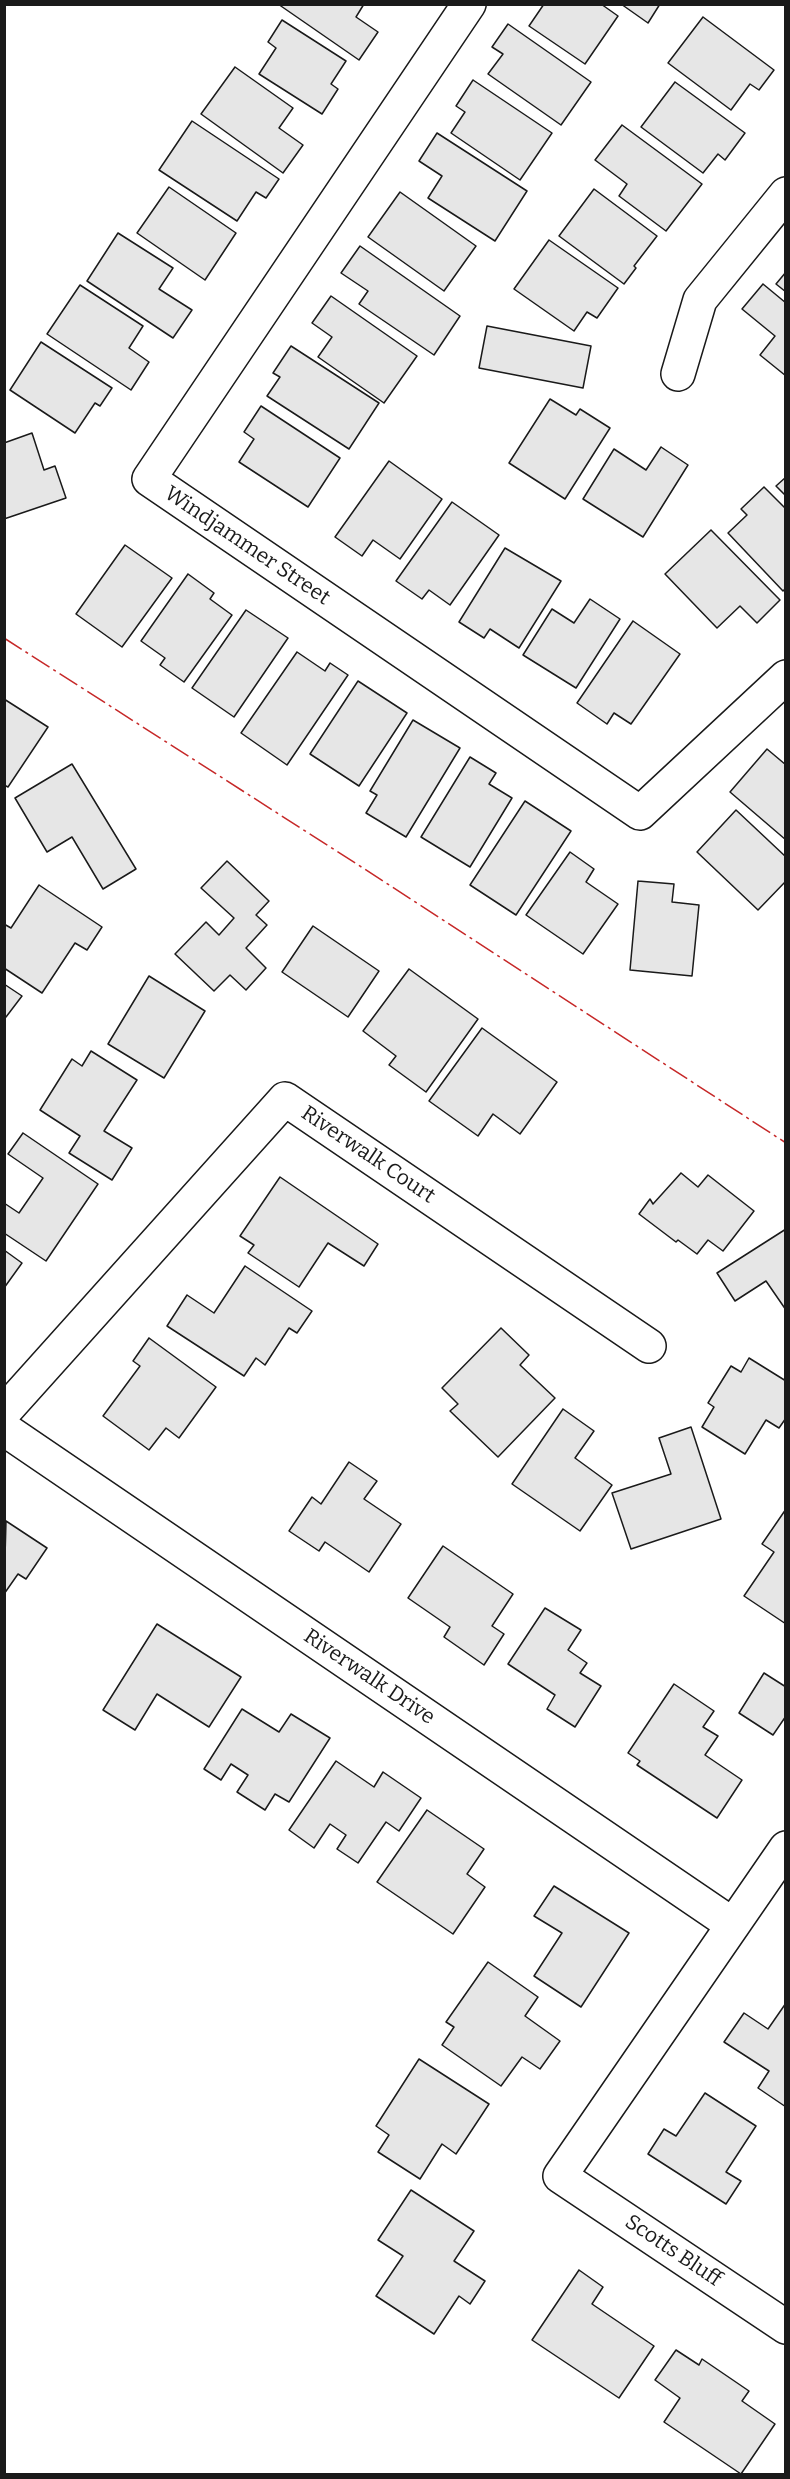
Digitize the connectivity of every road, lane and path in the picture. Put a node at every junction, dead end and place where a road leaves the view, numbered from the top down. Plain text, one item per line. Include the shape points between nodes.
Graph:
1 (469, 4) edge
2 (786, 194) edge
3 (678, 374) dead end
4 (786, 677) edge
5 (649, 1346) dead end
6 (4, 1412) edge
7 (4, 1429) edge
8 (786, 1848) edge
9 (734, 1925) junction
10 (786, 2327) edge

1 - 4 street, Windjammer Street via 149,479 640,813
2 - 3 street via 700,300
5 - 6 street, Riverwalk Court via 285,1100
7 - 9 street, Riverwalk Drive
8 - 9 street
9 - 10 street, Scotts Bluff via 560,2176

